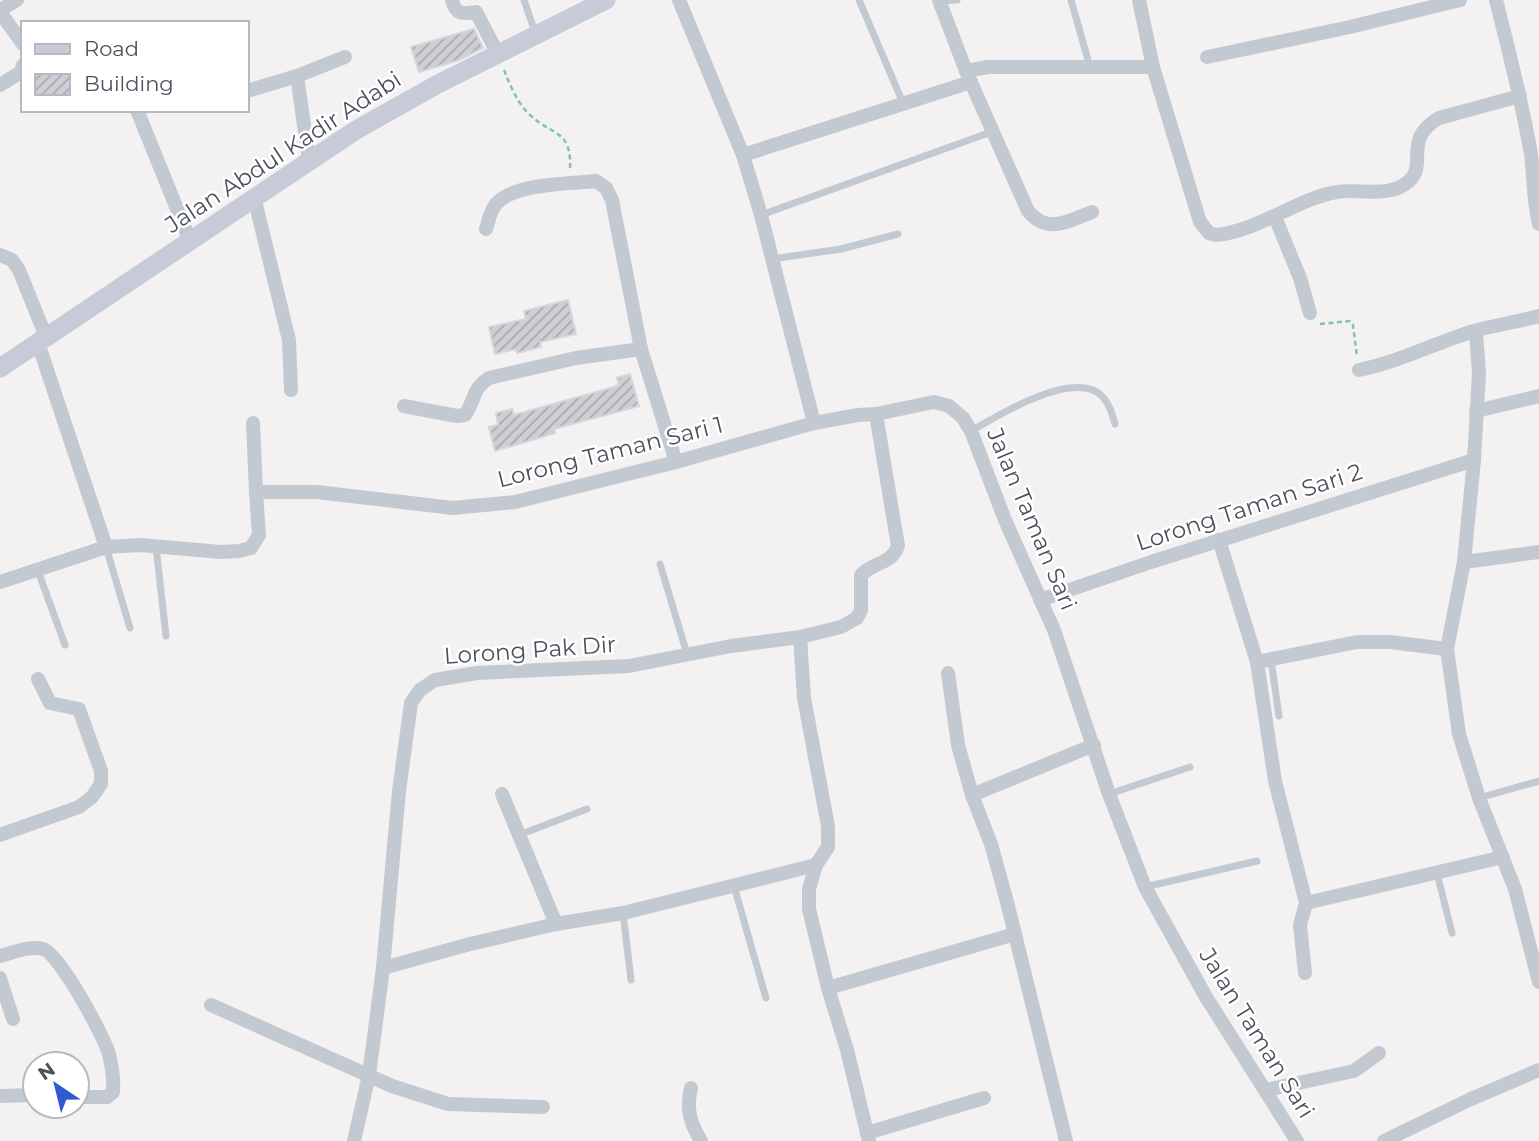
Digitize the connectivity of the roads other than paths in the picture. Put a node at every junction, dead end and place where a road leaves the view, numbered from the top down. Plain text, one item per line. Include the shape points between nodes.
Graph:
1 (17, 0) edge
2 (452, 0) edge
3 (524, 0) edge
4 (606, 0) edge
5 (679, 0) edge
6 (859, 0) edge
7 (939, 0) edge
8 (957, 0) edge
9 (1071, 0) edge
10 (1139, 0) edge
11 (1460, 0) edge
12 (1496, 0) edge
13 (475, 6) edge
14 (1411, 6) edge
15 (0, 11) edge
16 (536, 34) junction
17 (21, 41) edge
18 (498, 54) junction
19 (345, 57) dead end
20 (1207, 57) dead end
21 (1090, 67) junction
22 (1153, 67) junction
23 (21, 72) edge
24 (297, 76) junction
25 (969, 76) junction
26 (0, 85) edge
27 (248, 91) edge
28 (1520, 96) junction
29 (903, 103) junction
30 (138, 112) edge
31 (994, 131) junction
32 (743, 155) junction
33 (309, 160) junction
34 (254, 197) junction
35 (1092, 212) dead end
36 (761, 215) junction
37 (1275, 217) junction
38 (1539, 224) edge
39 (486, 229) dead end
40 (898, 234) dead end
41 (190, 240) junction
42 (0, 255) edge
43 (772, 259) junction
44 (1310, 313) road end
45 (1539, 316) edge
46 (1476, 331) junction
47 (42, 340) junction
48 (641, 349) junction
49 (0, 368) edge
50 (1359, 370) road end
51 (292, 390) dead end
52 (1539, 396) edge
53 (404, 406) dead end
54 (1476, 411) junction
55 (876, 414) junction
56 (253, 423) dead end
57 (814, 423) junction
58 (1115, 424) dead end
59 (971, 431) junction
60 (1474, 460) junction
61 (676, 462) junction
62 (256, 492) junction
63 (1219, 540) junction
64 (106, 547) junction
65 (156, 547) junction
66 (1539, 552) edge
67 (1464, 562) junction
68 (660, 564) dead end
69 (38, 571) junction
70 (0, 582) edge
71 (1040, 600) junction
72 (130, 628) dead end
73 (166, 636) dead end
74 (800, 637) junction
75 (65, 645) dead end
76 (1447, 649) junction
77 (687, 654) junction
78 (1264, 661) junction
79 (948, 673) dead end
80 (38, 679) dead end
81 (1279, 716) dead end
82 (1094, 745) junction
83 (1189, 767) dead end
84 (1539, 782) edge
85 (502, 794) dead end
86 (1109, 794) junction
87 (972, 795) junction
88 (1479, 798) junction
89 (587, 810) dead end
90 (0, 835) edge
91 (520, 835) junction
92 (1503, 857) junction
93 (1256, 861) dead end
94 (816, 864) junction
95 (1437, 873) junction
96 (734, 886) junction
97 (1145, 887) junction
98 (1306, 903) junction
99 (623, 913) junction
100 (556, 924) junction
101 (1533, 931) edge
102 (1452, 933) dead end
103 (1015, 934) junction
104 (0, 956) edge
105 (383, 968) junction
106 (1305, 974) dead end
107 (0, 978) edge
108 (631, 980) dead end
109 (1539, 982) edge
110 (828, 988) junction
111 (766, 998) dead end
112 (211, 1005) dead end
113 (13, 1019) dead end
114 (1379, 1053) dead end
115 (1539, 1070) edge
116 (369, 1075) junction
117 (691, 1088) dead end
118 (1266, 1090) junction
119 (21, 1095) edge
120 (0, 1096) edge
121 (91, 1097) edge
122 (984, 1098) dead end
123 (543, 1107) dead end
124 (868, 1137) edge
125 (354, 1141) edge
126 (701, 1141) edge
127 (1066, 1141) edge
128 (1297, 1141) edge
129 (1384, 1141) edge

1 - 15 street
2 - 13 street via 458,13
3 - 16 lane
4 - 16 main road, Jalan Abdul Kadir Adabi
5 - 32 street
6 - 29 lane
7 - 8 lane
7 - 25 street
9 - 21 lane
10 - 22 street
11 - 14 street
12 - 28 street
13 - 18 street
14 - 20 street
15 - 17 street
16 - 18 main road, Jalan Abdul Kadir Adabi
18 - 33 main road, Jalan Abdul Kadir Adabi via 396,106
19 - 24 street
21 - 22 street
21 - 25 street via 988,67
22 - 37 street via 1203,228 1224,234
23 - 26 street
24 - 27 street
24 - 33 street
25 - 29 street
25 - 31 street
28 - 37 street via 1430,123 1417,141 1413,178 1404,186 1388,191 1337,192
28 - 38 street
29 - 32 street
30 - 41 street
31 - 35 street via 1019,194 1039,222 1057,225
31 - 36 lane
32 - 36 street
33 - 34 main road, Jalan Abdul Kadir Adabi
34 - 41 main road, Jalan Abdul Kadir Adabi
34 - 51 street via 289,340
36 - 43 street
37 - 44 street
39 - 48 street via 497,203 522,189 596,181 606,188
40 - 43 lane via 841,249
41 - 47 main road, Jalan Abdul Kadir Adabi
42 - 47 street via 12,260 19,270
43 - 57 street
45 - 46 street
46 - 50 street
46 - 54 street
47 - 49 main road, Jalan Abdul Kadir Adabi
47 - 64 street
48 - 53 street via 489,378 473,393 465,415
48 - 61 street
52 - 54 street
54 - 60 street
55 - 57 street, Jalan Taman Sari
55 - 59 street, Jalan Taman Sari via 934,402 949,406
55 - 74 street, Lorong Pak Dir via 898,546 895,555 861,575 858,618
56 - 62 street
57 - 61 street, Lorong Taman Sari 1
58 - 59 lane via 1098,393 1084,388 1033,398
59 - 71 street, Jalan Taman Sari
60 - 63 street, Lorong Taman Sari 2
60 - 67 street
61 - 62 street, Lorong Taman Sari 1 via 514,502 453,508 317,492
62 - 65 street via 259,535 251,548
63 - 71 street, Lorong Taman Sari 2
63 - 78 street
64 - 65 street
64 - 69 street
64 - 72 lane
65 - 73 lane
66 - 67 street
67 - 76 street
68 - 77 lane
69 - 70 street
69 - 75 lane
71 - 82 street, Jalan Taman Sari
74 - 77 street, Lorong Pak Dir
74 - 94 street via 804,698 828,827 828,847
76 - 78 street via 1357,642
76 - 88 street via 1459,734
77 - 105 street, Lorong Pak Dir via 629,666 477,673 435,680 420,690 411,703 402,766
78 - 81 lane
78 - 98 street via 1275,781
79 - 87 street via 958,745
80 - 90 street via 50,703 79,709 101,771 101,784 79,807
82 - 86 street, Jalan Taman Sari
82 - 87 street
83 - 86 lane
84 - 88 lane
85 - 91 street
86 - 97 street, Jalan Taman Sari
87 - 103 street via 991,844
88 - 92 street
89 - 91 lane
91 - 100 street
92 - 95 street
92 - 101 street
93 - 97 lane
94 - 96 street
94 - 110 street via 808,909
95 - 98 street
95 - 102 lane
96 - 99 street
96 - 111 lane
97 - 118 street, Jalan Taman Sari via 1206,997
98 - 106 street via 1300,925
99 - 100 street
99 - 108 lane
100 - 105 street
101 - 109 street
103 - 110 street
103 - 127 street
104 - 121 street via 46,949 58,961 108,1052 113,1092 107,1097
105 - 116 street, Lorong Pak Dir
107 - 113 street
110 - 124 street
112 - 116 street
114 - 118 street via 1354,1071
115 - 129 street
116 - 123 street via 448,1104
116 - 125 street, Lorong Pak Dir
117 - 126 street via 687,1103
118 - 128 street, Jalan Taman Sari
119 - 120 street
122 - 124 street

